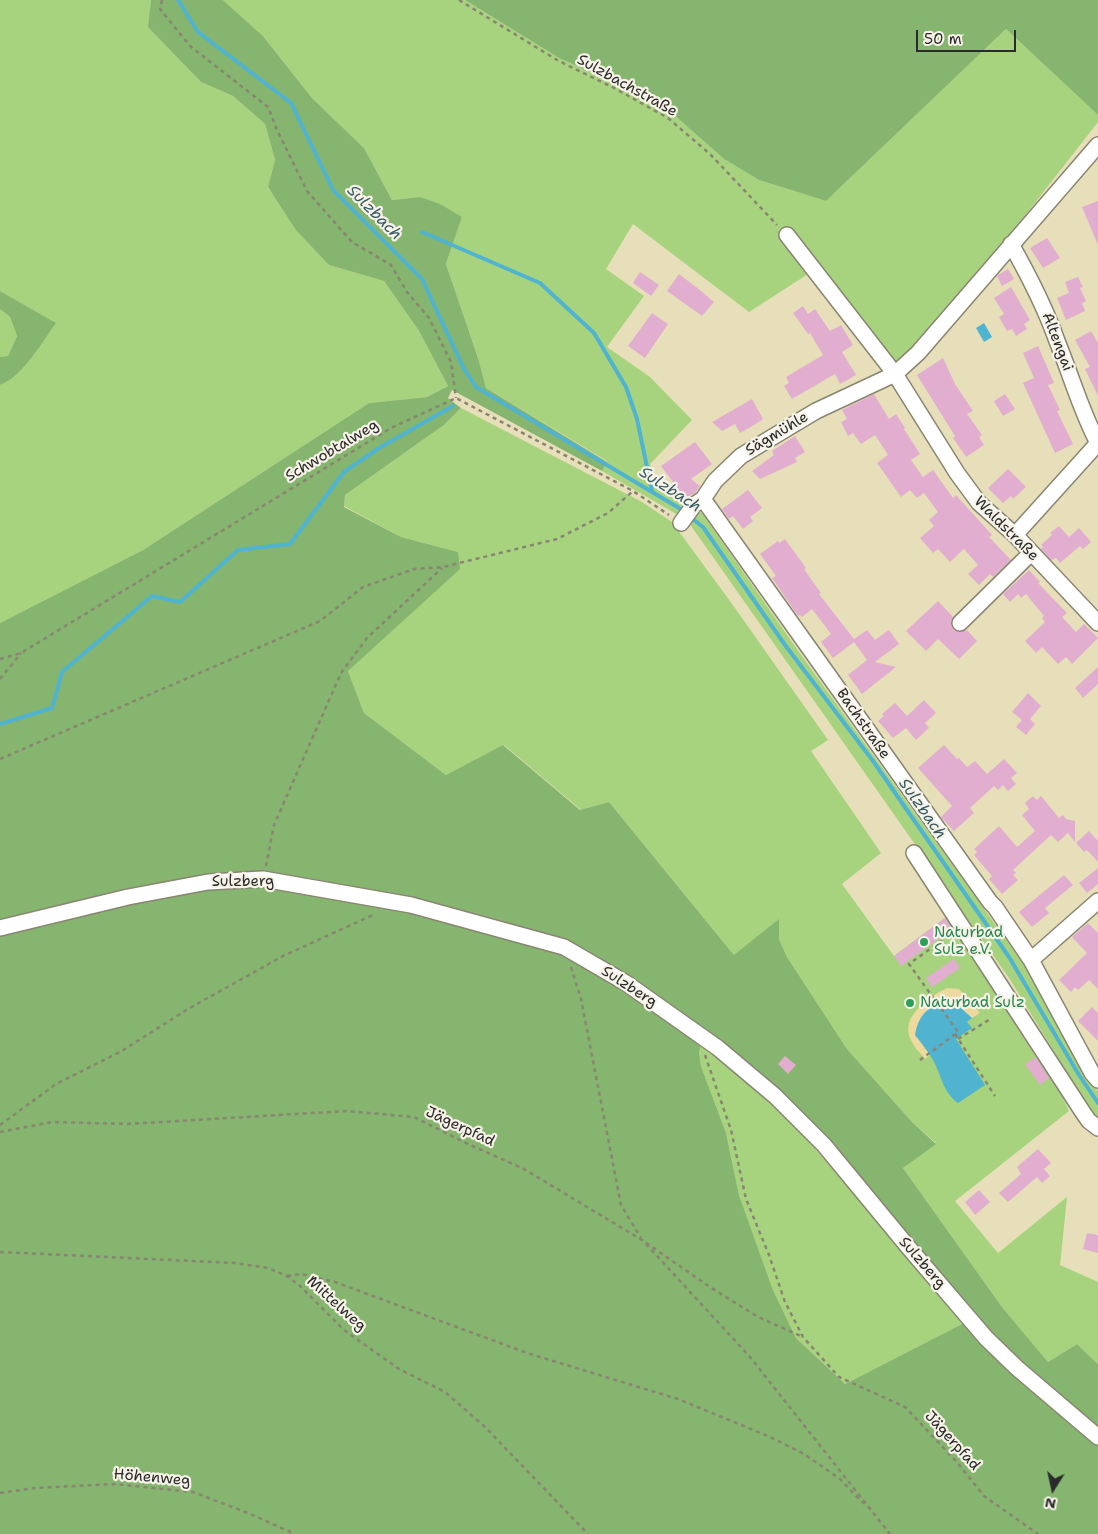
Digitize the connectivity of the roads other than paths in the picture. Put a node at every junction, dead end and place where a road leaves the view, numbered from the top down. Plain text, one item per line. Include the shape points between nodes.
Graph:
1 (1098, 145) edge
2 (787, 235) road end
3 (1011, 244) junction
4 (895, 374) junction
5 (1092, 413) edge
6 (1098, 443) edge
7 (691, 511) joint
8 (1015, 535) junction
9 (1031, 553) junction
10 (1098, 623) edge
11 (960, 624) dead end
12 (914, 854) dead end
13 (1098, 901) edge
14 (0, 928) edge
15 (1031, 960) junction
16 (1098, 1080) edge
17 (1098, 1128) edge
18 (1098, 1437) edge

1 - 3 street
2 - 4 street, Waldstraße
3 - 4 street via 918,353
3 - 5 street, Altengai via 1033,282
4 - 7 street, Sägmühle via 816,411 740,456
4 - 8 street, Waldstraße via 979,503
5 - 6 street, Altengai
6 - 8 street, Altengai
7 - 15 street, Bachstraße via 995,906
8 - 9 street, Waldstraße
9 - 10 street, Waldstraße
9 - 11 street
12 - 17 street via 1084,1114
13 - 15 street
14 - 18 street, Sulzberg via 199,883 263,879 411,905 564,947 626,983 707,1040 775,1096 824,1145 986,1338
15 - 16 street, Bachstraße

